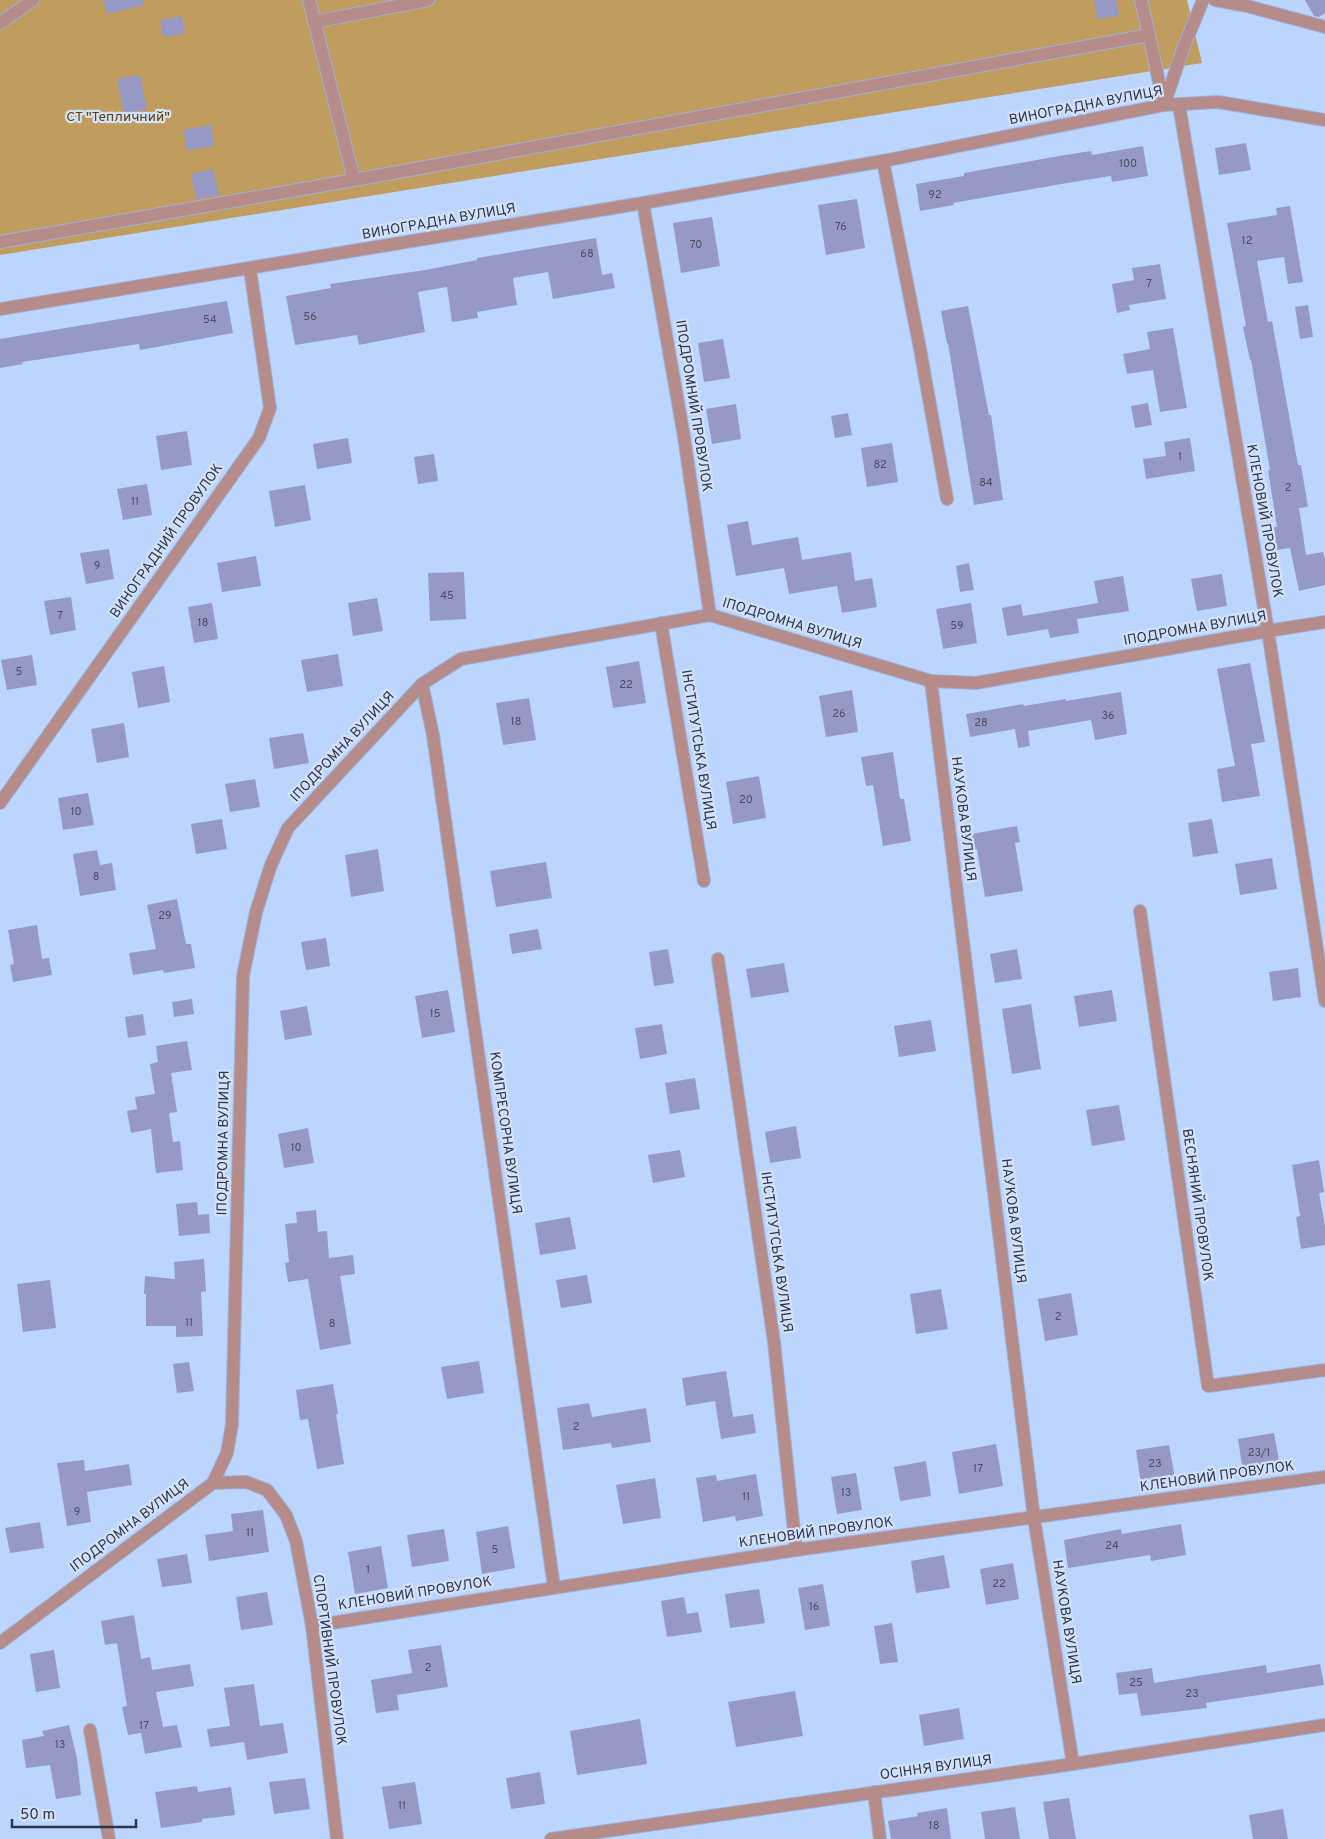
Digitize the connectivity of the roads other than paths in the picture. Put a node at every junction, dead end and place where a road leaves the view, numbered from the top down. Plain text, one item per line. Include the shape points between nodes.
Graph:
1 (33, 0) edge
2 (309, 0) edge
3 (428, 0) edge
4 (1142, 0) edge
5 (1203, 0) edge
6 (1215, 0) edge
7 (314, 22) junction
8 (0, 23) edge
9 (1325, 27) edge
10 (1149, 35) junction
11 (1164, 105) junction
12 (1179, 105) junction
13 (1325, 120) edge
14 (883, 161) junction
15 (354, 180) junction
16 (643, 203) junction
17 (0, 242) edge
18 (250, 269) junction
19 (0, 310) edge
20 (947, 499) dead end
21 (710, 615) junction
22 (1325, 622) edge
23 (661, 623) junction
24 (1268, 630) junction
25 (931, 681) junction
26 (422, 684) junction
27 (0, 803) edge
28 (704, 881) dead end
29 (1140, 911) dead end
30 (718, 959) dead end
31 (1325, 1002) edge
32 (1325, 1370) edge
33 (1325, 1478) edge
34 (212, 1483) junction
35 (1034, 1518) junction
36 (796, 1550) junction
37 (554, 1587) junction
38 (312, 1626) junction
39 (0, 1643) edge
40 (1325, 1725) edge
41 (90, 1730) dead end
42 (1072, 1764) junction
43 (874, 1792) junction
44 (109, 1839) edge
45 (337, 1839) edge
46 (551, 1839) edge
47 (880, 1839) edge

1 - 8 street
2 - 7 street
3 - 7 street
4 - 10 street
5 - 11 street
6 - 9 street
7 - 15 street
10 - 11 street
10 - 15 street
11 - 12 street, ВИНОГРАДНА ВУЛИЦЯ
11 - 14 street, ВИНОГРАДНА ВУЛИЦЯ
12 - 13 street, ВИНОГРАДНА ВУЛИЦЯ via 1218,102
12 - 24 street, КЛЕНОВИЙ ПРОВУЛОК
14 - 16 street, ВИНОГРАДНА ВУЛИЦЯ
14 - 20 street
15 - 17 street
16 - 18 street, ВИНОГРАДНА ВУЛИЦЯ
16 - 21 street, ІПОДРОМНИЙ ПРОВУЛОК via 684,436
18 - 19 street, ВИНОГРАДНА ВУЛИЦЯ
18 - 27 street, ВИНОГРАДНИЙ ПРОВУЛОК via 270,408 259,438
21 - 23 street, ІПОДРОМНА ВУЛИЦЯ
21 - 25 street, ІПОДРОМНА ВУЛИЦЯ
22 - 24 street, ІПОДРОМНА ВУЛИЦЯ
23 - 26 street, ІПОДРОМНА ВУЛИЦЯ via 461,659
23 - 28 street, ІНСТИТУТСЬКА ВУЛИЦЯ
24 - 25 street, ІПОДРОМНА ВУЛИЦЯ via 976,683
24 - 31 street, КЛЕНОВИЙ ПРОВУЛОК
25 - 35 street, НАУКОВА ВУЛИЦЯ
26 - 34 street, ІПОДРОМНА ВУЛИЦЯ via 288,828 271,865 256,912 243,976 232,1424 227,1453
26 - 37 street, КОМПРЕСОРНА ВУЛИЦЯ via 433,735
29 - 32 street, ВЕСНЯНИЙ ПРОВУЛОК via 1208,1386
30 - 36 street, ІНСТИТУТСЬКА ВУЛИЦЯ via 774,1342
33 - 35 street, КЛЕНОВИЙ ПРОВУЛОК
34 - 38 street, СПОРТИВНИЙ ПРОВУЛОК via 246,1482 267,1490 286,1514 296,1541
34 - 39 street, ІПОДРОМНА ВУЛИЦЯ
35 - 36 street, КЛЕНОВИЙ ПРОВУЛОК
35 - 42 street, НАУКОВА ВУЛИЦЯ
36 - 37 street, КЛЕНОВИЙ ПРОВУЛОК
37 - 38 street, КЛЕНОВИЙ ПРОВУЛОК
38 - 45 street, СПОРТИВНИЙ ПРОВУЛОК
40 - 42 street, ОСІННЯ ВУЛИЦЯ
41 - 44 street
42 - 43 street, ОСІННЯ ВУЛИЦЯ
43 - 46 street, ОСІННЯ ВУЛИЦЯ
43 - 47 street

